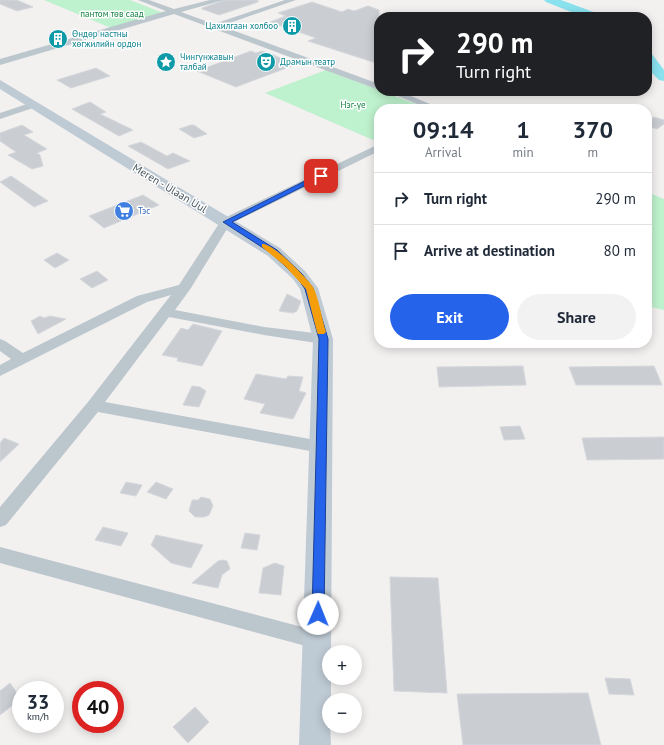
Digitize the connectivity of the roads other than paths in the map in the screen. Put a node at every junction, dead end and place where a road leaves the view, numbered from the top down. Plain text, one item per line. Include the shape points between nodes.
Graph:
1 (142, 0) edge
2 (220, 0) edge
3 (275, 0) edge
4 (292, 0) edge
5 (174, 11) junction
6 (235, 18) junction
7 (214, 26) junction
8 (0, 62) edge
9 (0, 84) edge
10 (374, 85) edge
11 (404, 96) edge
12 (424, 104) edge
13 (33, 105) junction
14 (0, 116) edge
15 (374, 149) edge
16 (226, 222) junction
17 (184, 288) junction
18 (165, 312) junction
19 (323, 339) junction
20 (0, 344) edge
21 (22, 360) junction
22 (0, 372) edge
23 (94, 406) junction
24 (321, 447) junction
25 (0, 520) edge
26 (0, 555) edge
27 (317, 640) junction
28 (315, 745) edge

1 - 5 street
2 - 5 street
3 - 6 street via 245,10
4 - 6 street
5 - 7 street
5 - 8 street
6 - 7 street
7 - 10 street
9 - 13 street, Meren - Ulaan Uul
11 - 12 street
13 - 14 street
13 - 16 street, Meren - Ulaan Uul
15 - 16 street
16 - 17 street
16 - 19 street, Meren - Ulaan Uul via 274,252 299,275 309,288
17 - 18 street
17 - 21 street via 142,299
18 - 19 street via 264,332
18 - 23 street
19 - 24 street, Meren - Ulaan Uul
20 - 21 street
21 - 22 street
23 - 24 street
23 - 25 street
24 - 27 street, Meren - Ulaan Uul
26 - 27 street
27 - 28 street, Meren - Ulaan Uul

